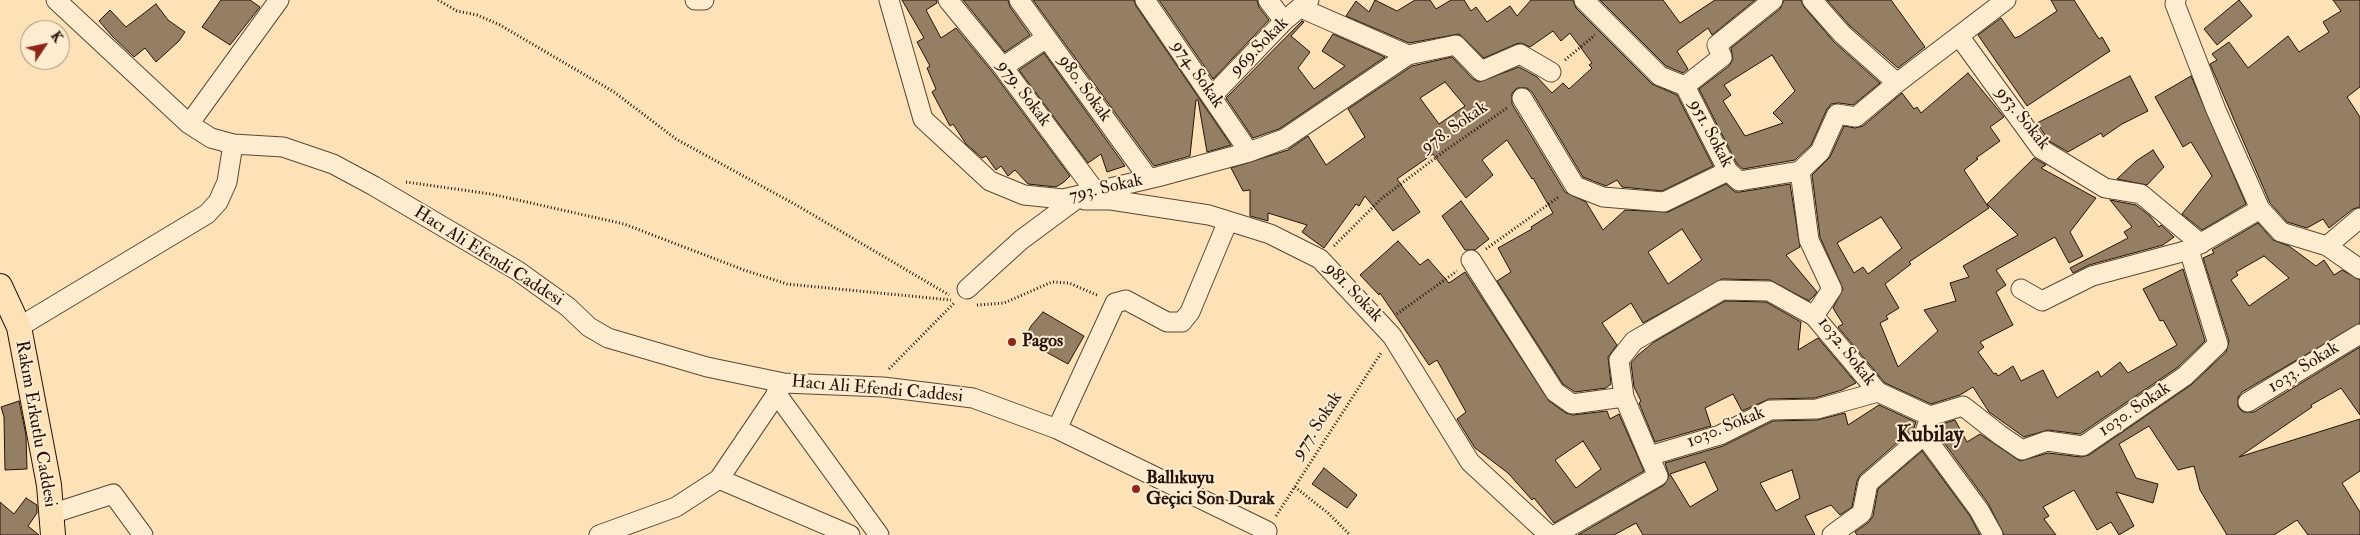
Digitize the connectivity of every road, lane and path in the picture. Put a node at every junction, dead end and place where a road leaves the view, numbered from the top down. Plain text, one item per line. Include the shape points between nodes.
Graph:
1 (56, 0) edge
2 (279, 0) edge
3 (438, 0) edge
4 (694, 0) edge
5 (704, 0) edge
6 (889, 0) edge
7 (948, 0) edge
8 (1019, 0) edge
9 (1145, 0) edge
10 (1268, 0) edge
11 (1584, 0) edge
12 (1773, 0) edge
13 (1812, 0) edge
14 (2176, 0) edge
15 (1996, 3) edge
16 (1305, 4) edge
17 (1284, 21) junction
18 (1609, 24) junction
19 (1959, 36) junction
20 (1046, 38) junction
21 (1408, 55) junction
22 (1003, 66) junction
23 (1551, 72) joint
24 (1897, 83) junction
25 (1685, 86) junction
26 (1212, 96) junction
27 (1522, 98) joint
28 (189, 124) junction
29 (233, 144) junction
30 (1248, 152) junction
31 (1728, 171) junction
32 (1800, 171) junction
33 (1149, 179) junction
34 (398, 181) dead end
35 (1096, 190) junction
36 (1069, 199) junction
37 (2260, 209) junction
38 (2360, 218) edge
39 (1228, 221) junction
40 (2326, 246) junction
41 (2195, 247) junction
42 (1320, 259) junction
43 (1471, 260) dead end
44 (2360, 269) edge
45 (0, 286) edge
46 (2022, 290) dead end
47 (965, 299) junction
48 (1115, 304) junction
49 (1814, 316) junction
50 (19, 327) junction
51 (2360, 334) edge
52 (1392, 336) junction
53 (904, 352) dead end
54 (780, 388) junction
55 (1878, 392) junction
56 (1624, 397) junction
57 (2248, 402) dead end
58 (1930, 416) junction
59 (1057, 429) junction
60 (1924, 435) junction
61 (1649, 456) junction
62 (719, 479) junction
63 (1295, 487) junction
64 (52, 524) edge
65 (1266, 533) edge
66 (143, 535) edge
67 (598, 535) edge
68 (850, 535) edge
69 (878, 535) edge
70 (1350, 535) edge
71 (1549, 535) edge
72 (1555, 535) edge
73 (1832, 535) edge
74 (1993, 535) edge

1 - 28 street, Hacı Ali Efendi Caddesi
2 - 28 street
3 - 47 path via 457,11 500,25 614,92 676,139
4 - 5 street
6 - 36 street, 793. Sokak via 923,119 990,181 1024,195
7 - 22 street, 979. Sokak
8 - 20 street, 980. Sokak
9 - 26 street, 974. Sokak
10 - 17 street
11 - 18 street, 951. Sokak
12 - 25 street via 1717,46 1722,57
13 - 24 street via 1842,34
14 - 37 street via 2216,110
15 - 19 street
16 - 17 street, 969.Sokak
16 - 21 street
17 - 26 street, 969.Sokak
18 - 23 path
18 - 25 street, 951. Sokak via 1660,76
19 - 24 street
19 - 41 street, 953. Sokak via 2041,149 2105,188 2141,194
20 - 22 street
20 - 33 street, 980. Sokak
21 - 23 street via 1456,45 1481,71 1520,54
21 - 30 street, 793. Sokak via 1284,139
22 - 35 street, 979. Sokak
24 - 32 street via 1856,117 1837,114 1820,152
25 - 31 street, 951. Sokak
26 - 30 street, 974. Sokak
27 - 31 street via 1575,186 1603,197 1664,202
27 - 42 path, 978. Sokak via 1381,199
28 - 29 street, Hacı Ali Efendi Caddesi via 211,138
29 - 50 street via 227,182 218,202 206,214
29 - 54 street, Hacı Ali Efendi Caddesi via 283,147 334,164 518,272 608,338
30 - 33 street, 793. Sokak
31 - 32 street, 951. Sokak via 1739,182
32 - 49 street, 1032. Sokak via 1809,240 1832,289
33 - 35 street, 793. Sokak
34 - 47 path via 491,194 624,224 787,284
35 - 36 street, 793. Sokak
36 - 39 street, 981. Sokak via 1111,200 1179,209
36 - 47 street via 1021,240
37 - 40 street via 2281,232
37 - 41 street
38 - 40 street
39 - 42 street, 981. Sokak via 1270,234
39 - 48 street via 1190,312 1182,322 1167,322 1126,300
40 - 44 street
41 - 46 street via 2092,276 2042,301
41 - 58 street, 1030. Sokak via 2218,344 2185,376 2083,446 2047,441 2022,450 1963,406
42 - 52 street, 981. Sokak
43 - 56 street via 1555,392 1572,404
45 - 50 main road, Rakım Erkutlu Caddesi
47 - 48 path via 978,305 1004,303 1052,282 1068,283
47 - 53 path
48 - 59 street
49 - 55 street, 1032. Sokak
49 - 56 street via 1769,291 1722,290 1634,341 1619,360
50 - 64 main road, Rakım Erkutlu Caddesi via 49,484
51 - 57 street, 1033. Sokak
52 - 63 path, 977. Sokak
52 - 71 street, 981. Sokak via 1470,462
54 - 59 street, Hacı Ali Efendi Caddesi via 883,387 973,398
54 - 62 street
54 - 69 street
55 - 58 street
55 - 61 street, 1030. Sokak via 1817,409 1770,410 1720,435
56 - 61 street
58 - 60 street
59 - 65 street, Hacı Ali Efendi Caddesi
60 - 73 street via 1868,483 1862,513
60 - 74 street via 1979,510
61 - 72 street via 1658,476
62 - 67 street via 676,507
62 - 68 street
63 - 65 path, 977. Sokak
63 - 70 path via 1328,512
64 - 66 street via 114,494

